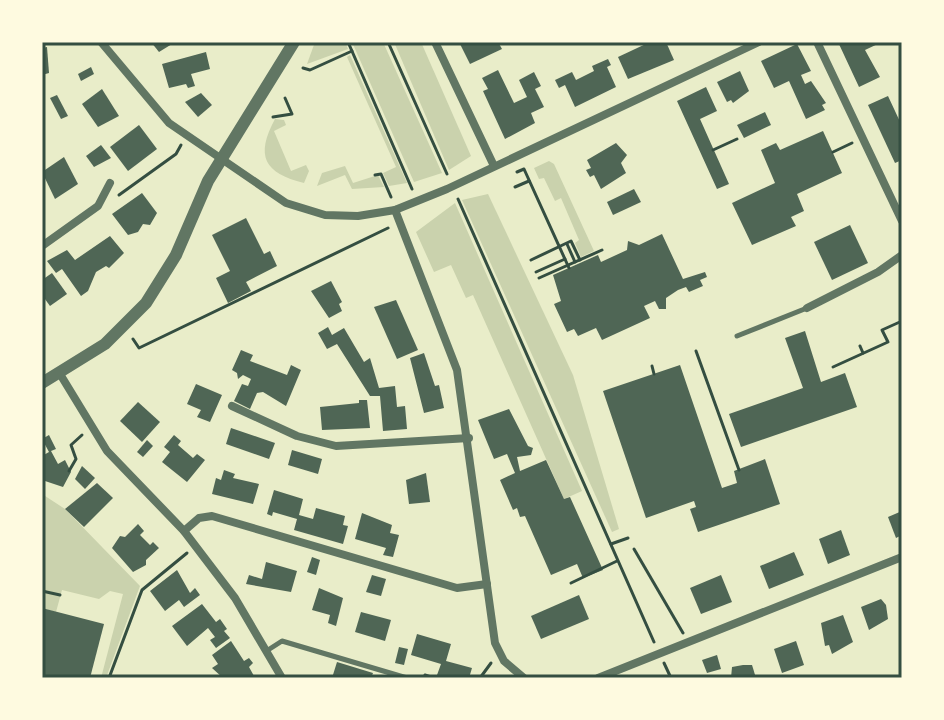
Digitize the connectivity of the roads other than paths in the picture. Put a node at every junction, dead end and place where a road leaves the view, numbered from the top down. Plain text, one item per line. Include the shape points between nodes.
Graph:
1 (101, 42) edge
2 (294, 42) edge
3 (435, 42) edge
4 (759, 42) edge
5 (817, 42) edge
6 (220, 161) junction
7 (494, 166) junction
8 (110, 183) dead end
9 (395, 210) junction
10 (902, 221) edge
11 (42, 246) edge
12 (902, 255) edge
13 (807, 308) joint
14 (737, 336) dead end
15 (60, 374) junction
16 (42, 383) edge
17 (232, 406) dead end
18 (469, 438) junction
19 (184, 531) junction
20 (902, 557) edge
21 (487, 584) junction
22 (268, 650) junction
23 (623, 674) edge
24 (282, 678) edge
25 (407, 678) edge
26 (524, 678) edge
27 (598, 678) edge

1 - 6 street via 169,123
2 - 6 street
3 - 7 street
4 - 7 street
5 - 10 street
6 - 9 street via 272,196 313,213 358,216
6 - 15 street via 176,255 146,303 105,344
7 - 9 street
8 - 11 street via 98,206
9 - 18 street via 457,370
12 - 13 street
13 - 14 lane
15 - 16 street
15 - 19 street via 107,451
17 - 18 street via 297,436 336,446
18 - 21 street
19 - 21 street via 199,518 212,516 457,588
19 - 22 street
20 - 23 street via 633,665
21 - 26 street via 495,643 504,661
22 - 24 street
22 - 25 lane via 282,641
23 - 27 street

